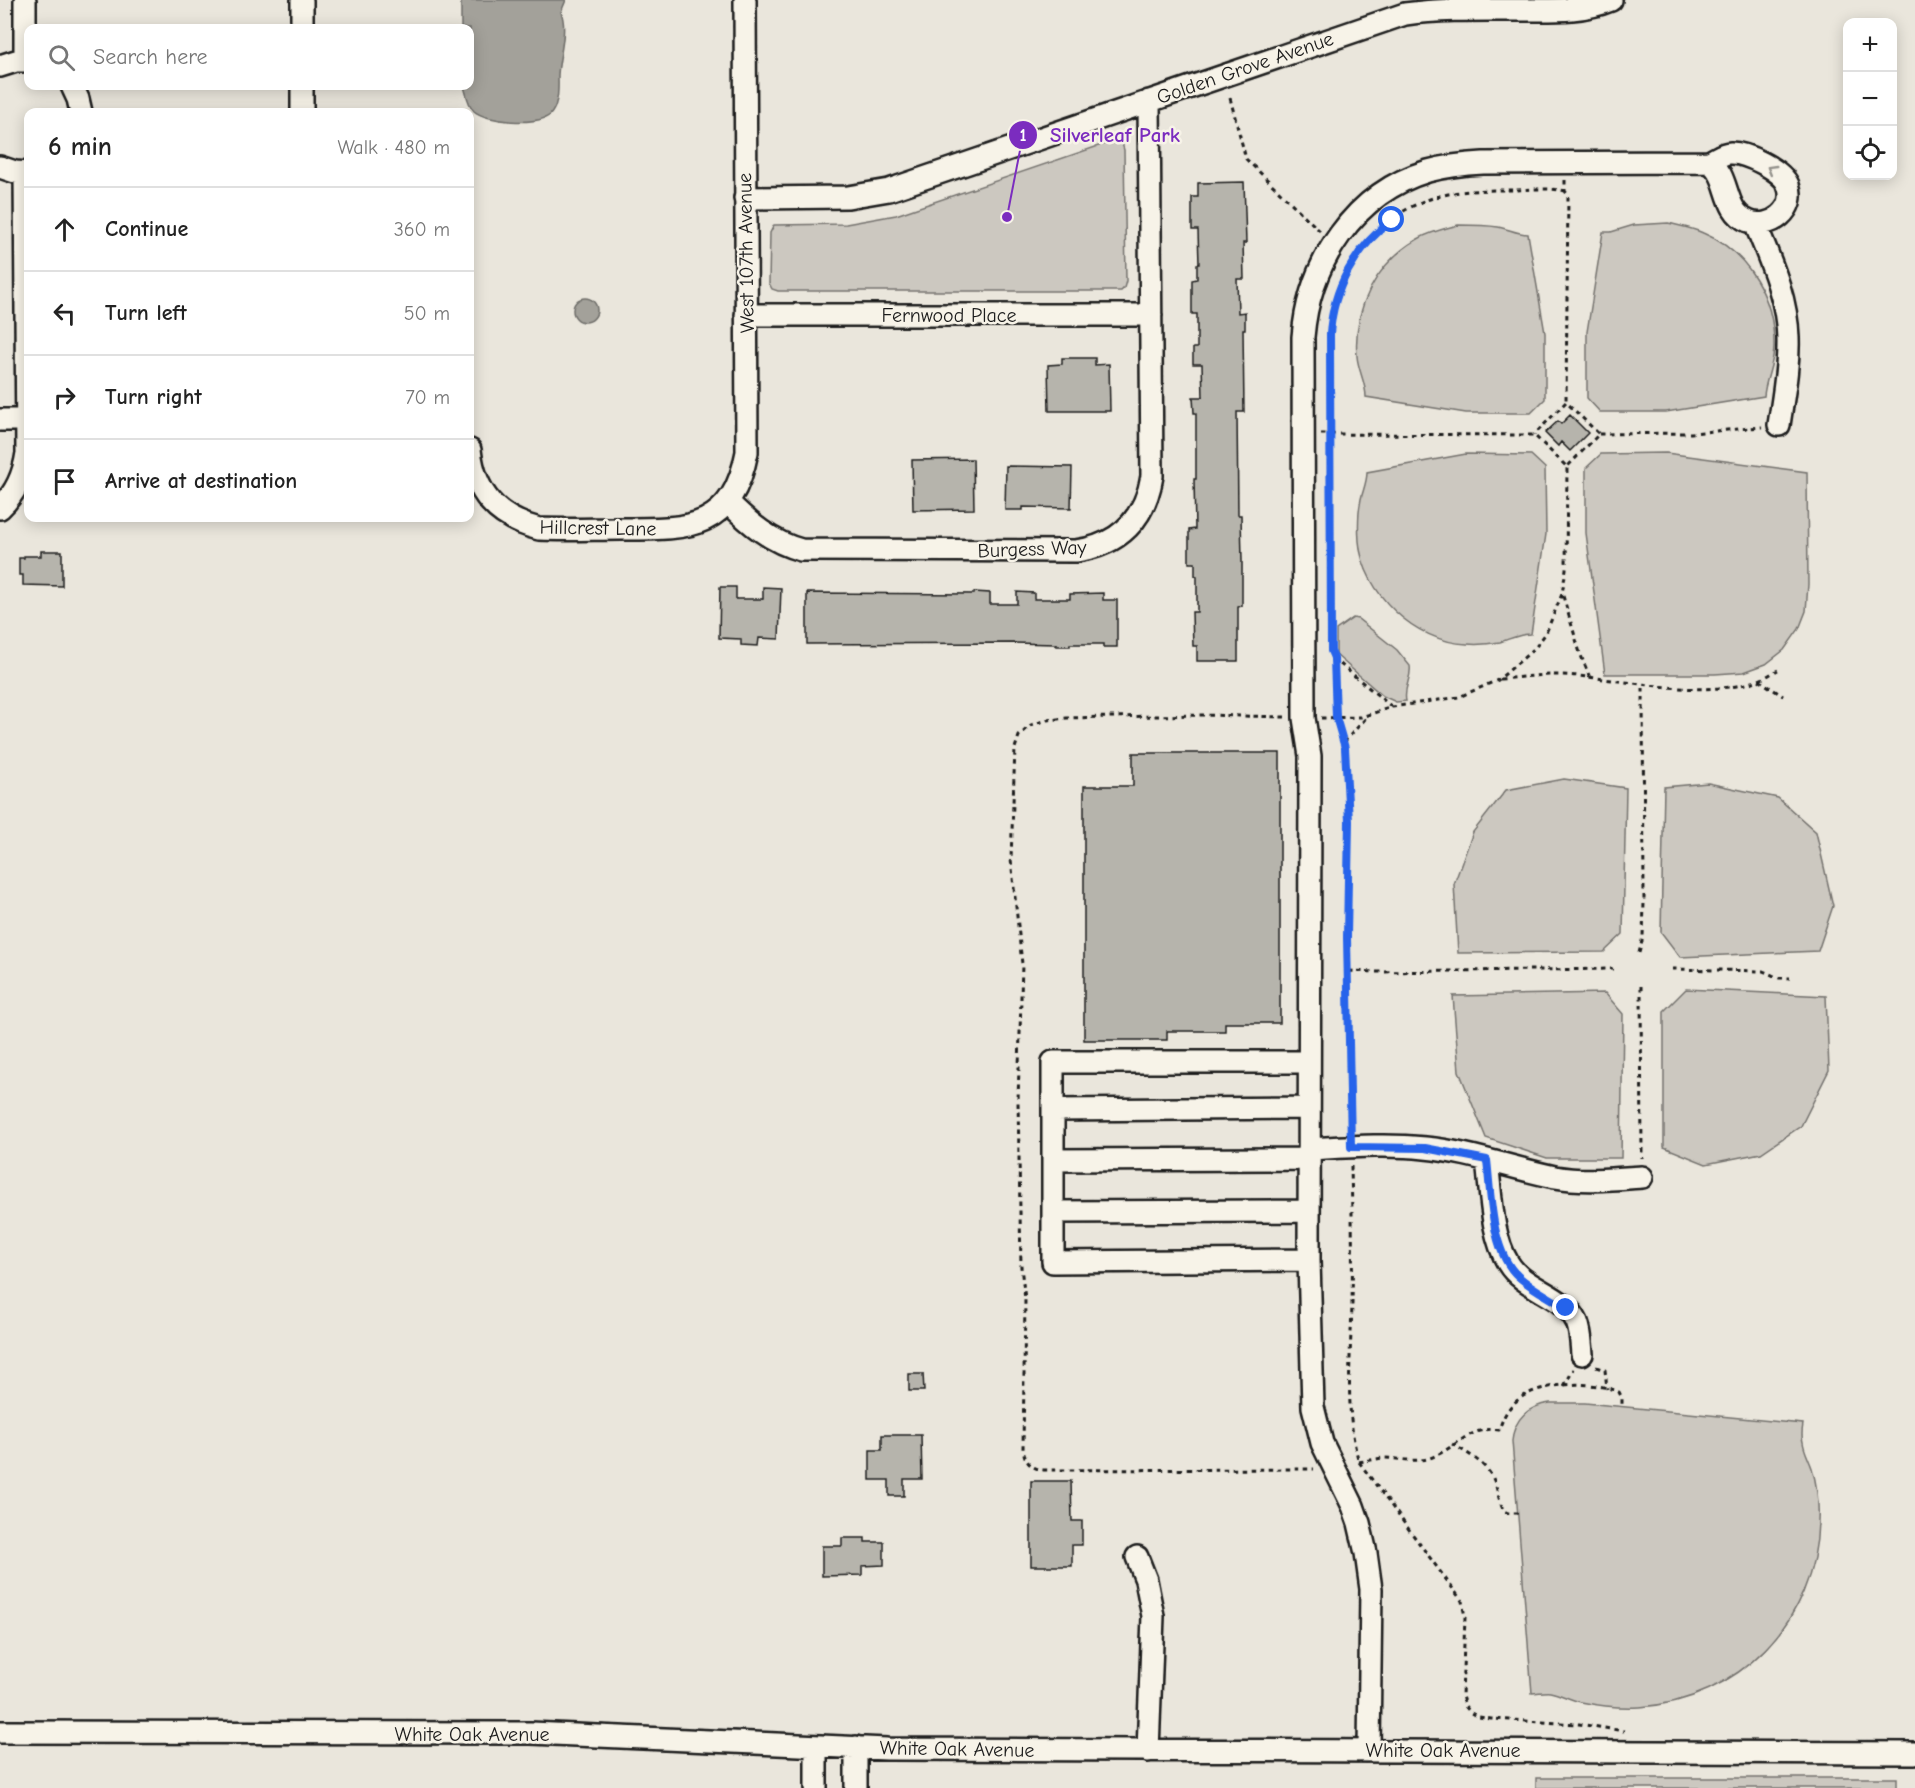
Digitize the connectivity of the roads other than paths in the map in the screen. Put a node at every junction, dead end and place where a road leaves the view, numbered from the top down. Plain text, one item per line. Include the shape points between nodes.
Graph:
1 (24, 0) edge
2 (302, 0) edge
3 (745, 0) edge
4 (1611, 0) edge
5 (25, 24) edge
6 (302, 24) edge
7 (24, 62) edge
8 (0, 66) edge
9 (74, 90) edge
10 (302, 90) edge
11 (1149, 101) junction
12 (80, 108) edge
13 (302, 108) edge
14 (1709, 162) junction
15 (0, 167) edge
16 (24, 173) edge
17 (745, 198) junction
18 (1755, 223) junction
19 (746, 315) junction
20 (1151, 315) junction
21 (0, 420) edge
22 (24, 420) edge
23 (1779, 425) road end
24 (24, 467) edge
25 (474, 472) edge
26 (728, 502) junction
27 (0, 508) edge
28 (1309, 1062) junction
29 (1309, 1108) junction
30 (1054, 1110) junction
31 (1309, 1154) junction
32 (1054, 1160) junction
33 (1487, 1160) junction
34 (1642, 1177) road end
35 (1309, 1211) junction
36 (1054, 1212) junction
37 (1309, 1260) junction
38 (1588, 1360) road end
39 (1137, 1557) dead end
40 (0, 1732) edge
41 (816, 1746) junction
42 (856, 1747) junction
43 (1369, 1750) junction
44 (1148, 1751) junction
45 (1915, 1753) edge
46 (816, 1788) edge
47 (856, 1788) edge

1 - 5 street
2 - 6 street
3 - 17 street, West 107th Avenue
4 - 11 street, Golden Grove Avenue via 1569,9 1405,14
7 - 8 street
9 - 12 street
10 - 13 street
11 - 17 street, Golden Grove Avenue via 889,190 848,197
11 - 20 street, Burgess Way
14 - 18 street via 1721,174 1733,210
18 -> 14 street via 1770,223 1784,212 1790,196 1786,181 1769,167 1736,153
14 - 28 street via 1449,166 1411,178 1361,210 1322,264 1307,308 1304,337 1304,718 1310,756
15 - 16 street
17 - 19 street, West 107th Avenue
18 - 23 street via 1778,284 1787,326 1788,352
19 - 20 street, Fernwood Place
19 - 26 street, West 107th Avenue via 747,452 738,485
20 - 26 street, Burgess Way via 1150,488 1138,518 1104,545 1076,551 801,550 771,538
21 - 22 street
24 - 27 street via 15,490
25 - 26 street, Hillcrest Lane via 485,497 497,509 511,519 539,529 675,528 704,520
28 - 29 street
28 - 30 street via 1053,1062
29 - 30 street
29 - 31 street
30 - 32 street
31 - 32 street
31 - 33 street via 1351,1147 1425,1148
31 - 35 street
32 - 36 street
33 - 34 street via 1572,1179
33 - 38 street via 1497,1236 1508,1263 1520,1278 1572,1313
35 - 36 street
35 - 37 street
36 - 37 street via 1053,1262
37 - 43 street via 1313,1407 1322,1443 1359,1523 1369,1570
39 - 44 street via 1153,1616
40 - 41 street, White Oak Avenue via 531,1733
41 - 42 street, White Oak Avenue
41 - 46 street
42 - 44 street, White Oak Avenue
42 - 47 street
43 - 44 street, White Oak Avenue
43 - 45 street, White Oak Avenue

